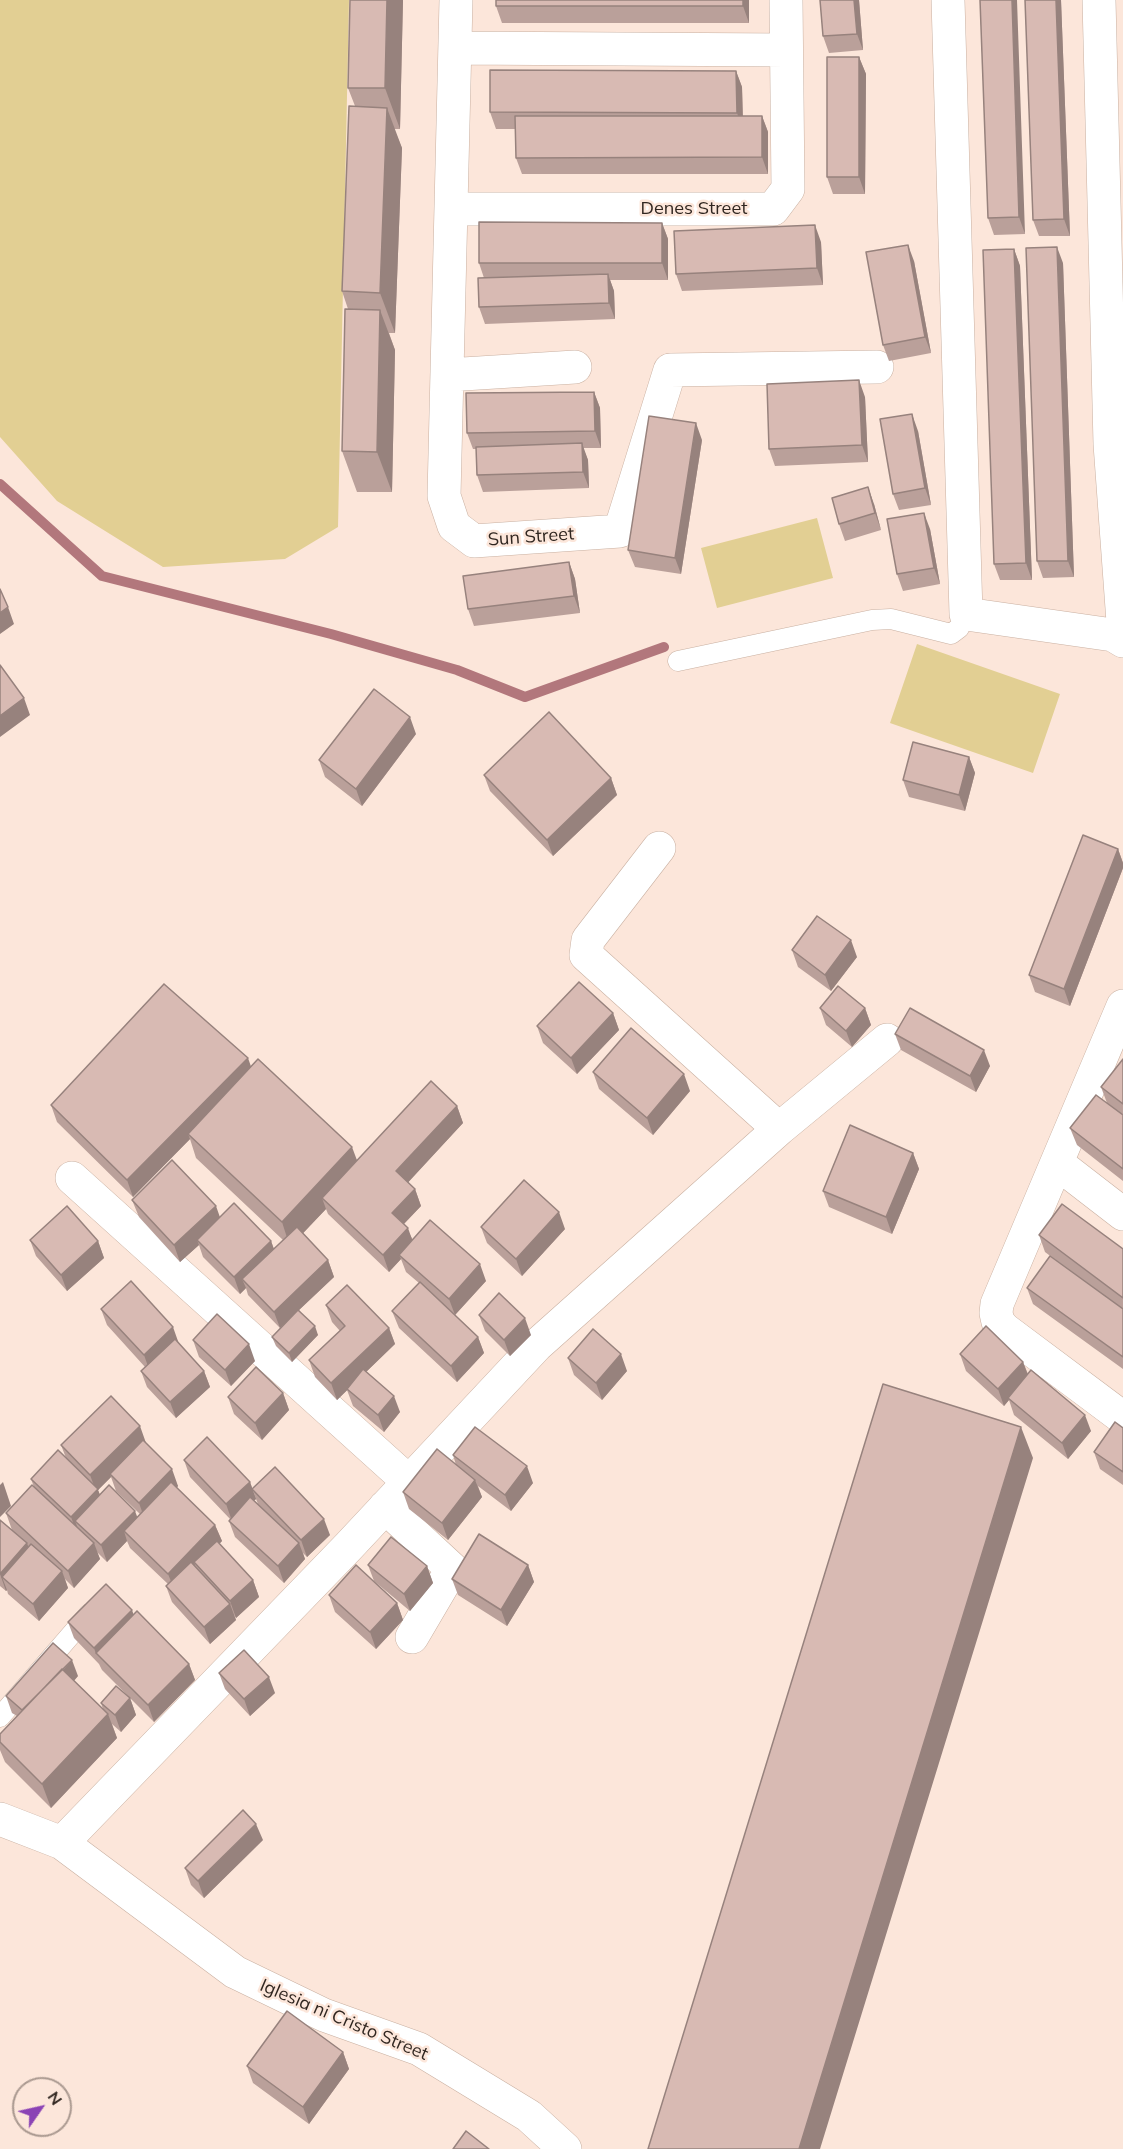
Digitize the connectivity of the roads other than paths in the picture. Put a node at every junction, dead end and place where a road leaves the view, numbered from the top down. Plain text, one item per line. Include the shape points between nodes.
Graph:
1 (456, 0) edge
2 (786, 0) edge
3 (948, 0) edge
4 (1099, 0) edge
5 (455, 48) junction
6 (786, 50) junction
7 (451, 209) junction
8 (574, 367) dead end
9 (877, 367) dead end
10 (447, 375) junction
11 (1117, 444) edge
12 (966, 614) junction
13 (1123, 622) edge
14 (1123, 641) edge
15 (678, 661) dead end
16 (659, 848) dead end
17 (1121, 1017) edge
18 (887, 1040) dead end
19 (779, 1129) junction
20 (1057, 1163) junction
21 (72, 1178) dead end
22 (1123, 1214) edge
23 (1123, 1418) edge
24 (409, 1482) junction
25 (385, 1507) junction
26 (100, 1602) edge
27 (412, 1637) dead end
28 (0, 1716) edge
29 (0, 1819) edge
30 (62, 1843) junction
31 (566, 2149) edge

1 - 5 street, Sun Street
2 - 6 street
3 - 12 street
4 - 11 street
5 - 6 street
5 - 7 street, Sun Street
6 - 7 street, Denes Street via 788,189 773,209
7 - 10 street, Sun Street
8 - 10 street
9 - 10 street, Sun Street via 670,370 620,531 474,541 454,526 444,496
11 - 13 street
12 - 14 street via 1113,635
12 - 15 lane via 951,634 891,619 872,620
16 - 19 street via 588,940 586,955
17 - 20 street
18 - 19 street
19 - 24 street via 537,1345
20 - 22 street
20 - 23 street via 996,1313 1004,1329
21 - 24 street
24 - 25 street
25 - 27 street via 452,1569
25 - 30 street
26 - 28 lane
29 - 30 street, Iglesia ni Cristo Street
30 - 31 street, Iglesia ni Cristo Street via 235,1972 324,2015 419,2049 529,2116

